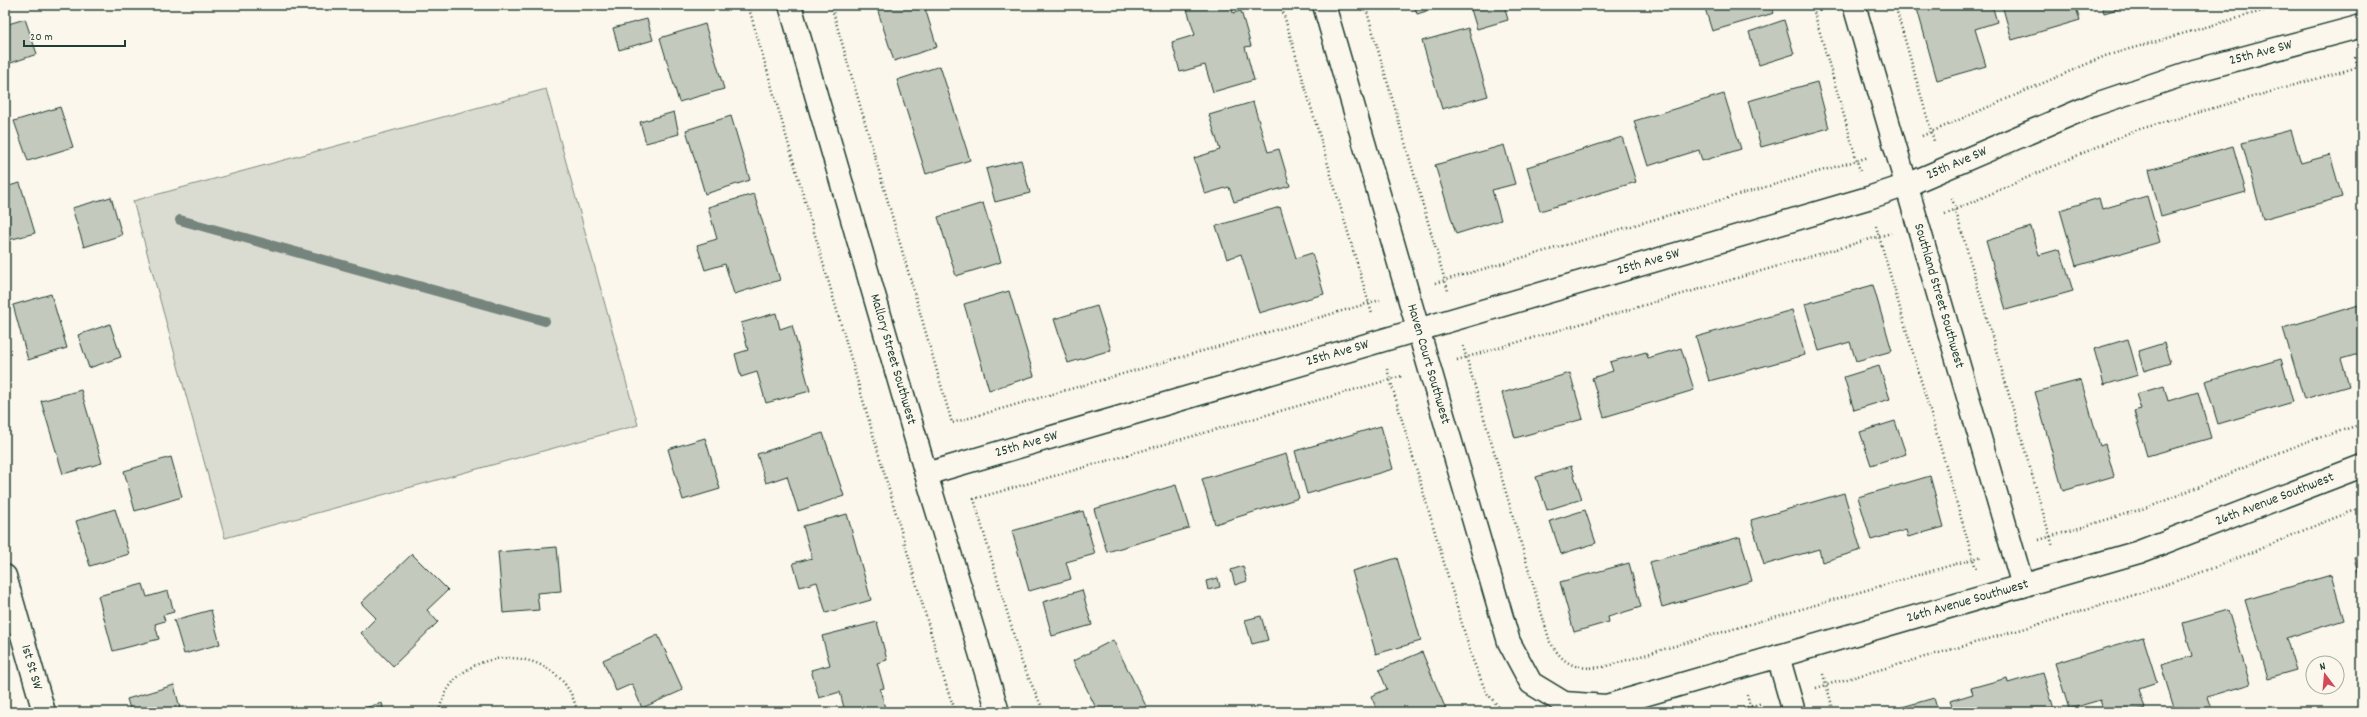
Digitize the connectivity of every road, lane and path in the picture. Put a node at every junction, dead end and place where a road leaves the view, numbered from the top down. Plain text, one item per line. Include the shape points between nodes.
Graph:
1 (748, 5) edge
2 (790, 5) edge
3 (831, 5) edge
4 (1282, 5) edge
5 (1324, 5) edge
6 (1365, 5) edge
7 (1812, 5) edge
8 (1854, 5) edge
9 (1895, 5) edge
10 (2283, 5) edge
11 (2362, 26) edge
12 (2362, 82) edge
13 (1931, 132) junction
14 (1918, 137) dead end
15 (1935, 146) dead end
16 (1871, 156) dead end
17 (1857, 160) junction
18 (1861, 176) dead end
19 (1907, 185) junction
20 (1950, 194) dead end
21 (1955, 209) junction
22 (1938, 217) dead end
23 (1876, 223) dead end
24 (1896, 232) dead end
25 (1880, 237) junction
26 (1445, 280) junction
27 (1430, 285) dead end
28 (1449, 296) dead end
29 (1383, 299) dead end
30 (1368, 303) junction
31 (1372, 316) dead end
32 (1418, 330) junction
33 (1462, 344) dead end
34 (1467, 358) junction
35 (1452, 362) dead end
36 (1386, 365) dead end
37 (1405, 375) dead end
38 (1390, 380) junction
39 (2362, 424) edge
40 (2362, 466) edge
41 (926, 474) junction
42 (2362, 508) edge
43 (2050, 537) junction
44 (2038, 540) dead end
45 (2054, 550) dead end
46 (1986, 555) dead end
47 (1973, 559) junction
48 (1977, 573) dead end
49 (5, 576) edge
50 (2023, 586) junction
51 (1778, 656) junction
52 (1822, 669) dead end
53 (1826, 685) junction
54 (1811, 689) dead end
55 (1746, 690) dead end
56 (1766, 702) dead end
57 (1564, 704) joint
58 (1750, 707) junction
59 (44, 712) edge
60 (439, 712) edge
61 (577, 712) edge
62 (956, 712) edge
63 (998, 712) edge
64 (1044, 712) edge
65 (1503, 712) edge
66 (1732, 712) edge
67 (1752, 712) edge
68 (1794, 712) edge
69 (1834, 712) edge

1 - 62 path via 948,692
2 - 41 street, Mallory Street Southwest
3 - 30 path via 952,423
4 - 30 path
5 - 32 street, Haven Court Southwest
6 - 26 path
7 - 17 path
8 - 19 street, Southland Street Southwest
9 - 13 path
10 - 13 path via 2105,56
11 - 19 street, 25th Ave SW via 2194,71 2093,105
12 - 21 path via 2358,67 2133,131
13 - 14 path
13 - 15 path
16 - 17 path
17 - 18 path
17 - 26 path
19 - 32 street, 25th Ave SW
19 - 50 street, Southland Street Southwest
20 - 21 path
21 - 22 path
21 - 43 path
23 - 25 path
24 - 25 path
25 - 34 path
25 - 47 path
26 - 27 path
26 - 28 path
29 - 30 path
30 - 31 path
32 - 41 street, 25th Ave SW
32 - 57 street, Haven Court Southwest via 1509,642 1531,683
33 - 34 path
34 - 35 path
34 - 47 path via 1550,642 1565,662 1577,667 1603,667
36 - 38 path
37 - 38 path
38 - 64 path via 974,499 1022,663
38 - 65 path via 1472,658 1486,692
39 - 43 path via 2303,443 2152,506
40 - 50 street, 26th Avenue Southwest via 2139,552
41 - 63 street, Mallory Street Southwest
42 - 53 path via 2190,577
43 - 44 path
43 - 45 path
46 - 47 path
47 - 48 path
49 - 59 street, 1st St SW
50 - 51 street, 26th Avenue Southwest
51 - 57 street, 26th Avenue Southwest via 1606,706
51 - 68 street
52 - 53 path
53 - 54 path
53 - 69 path
55 - 58 path
56 - 58 path
58 - 66 path
58 - 67 path
60 - 61 path via 449,687 458,676 483,661 510,657 526,659 551,672 571,695

